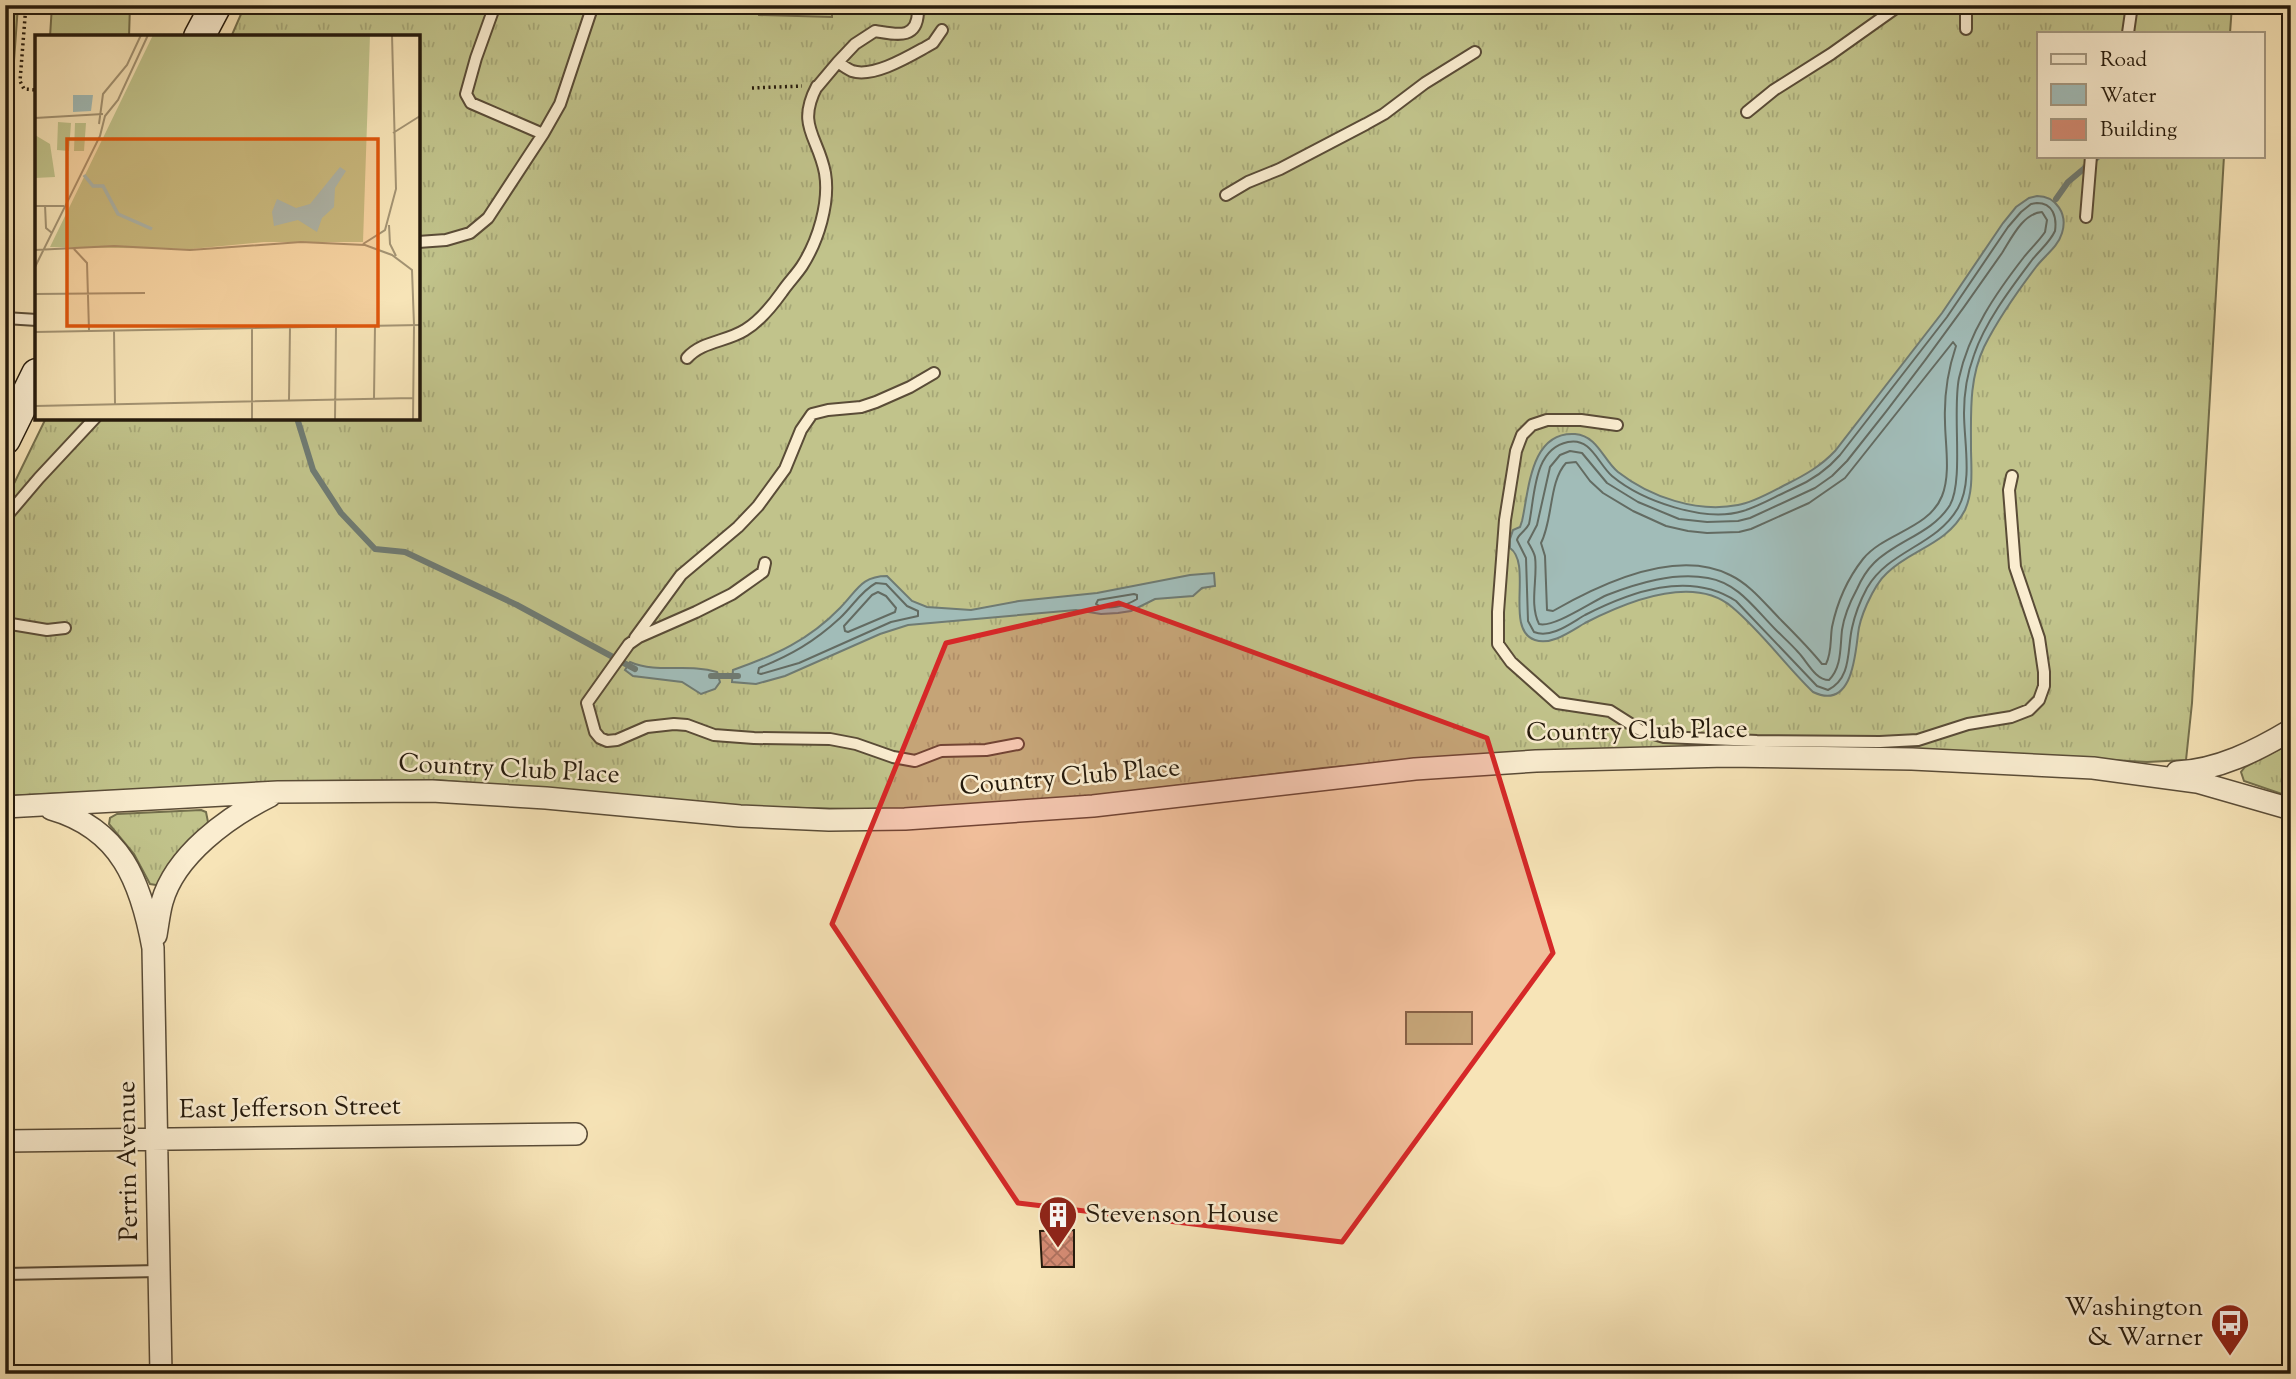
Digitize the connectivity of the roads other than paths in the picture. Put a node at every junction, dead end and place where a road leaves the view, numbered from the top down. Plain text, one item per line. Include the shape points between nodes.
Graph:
1 (495, 5) edge
2 (593, 5) edge
3 (1900, 5) edge
4 (1966, 5) edge
5 (2132, 5) edge
6 (214, 7) edge
7 (920, 8) edge
8 (1966, 29) dead end
9 (942, 30) dead end
10 (2128, 32) edge
11 (200, 35) edge
12 (1475, 52) dead end
13 (838, 62) junction
14 (1747, 112) dead end
15 (543, 134) junction
16 (2091, 158) edge
17 (1226, 195) dead end
18 (2086, 217) dead end
19 (420, 242) edge
20 (5, 318) edge
21 (35, 320) edge
22 (687, 358) dead end
23 (934, 373) dead end
24 (35, 377) edge
25 (93, 420) edge
26 (1617, 425) dead end
27 (5, 439) edge
28 (2012, 476) dead end
29 (5, 518) edge
30 (765, 564) dead end
31 (5, 623) edge
32 (65, 628) dead end
33 (631, 643) junction
34 (2291, 730) edge
35 (1018, 744) dead end
36 (2140, 772) junction
37 (278, 792) junction
38 (38, 806) junction
39 (5, 807) edge
40 (2291, 809) edge
41 (153, 948) junction
42 (576, 1133) dead end
43 (156, 1139) junction
44 (5, 1141) edge
45 (159, 1271) junction
46 (5, 1274) edge
47 (161, 1374) edge

1 - 15 lane via 466,94 471,103
2 - 15 lane via 560,104
3 - 14 lane
4 - 8 lane
5 - 10 lane
6 - 11 main road
7 - 13 lane via 913,29 902,35 875,31
9 - 13 lane via 933,43 881,69 853,71
12 - 17 lane via 1384,114
13 - 22 lane via 817,86 807,117 825,171 826,197 812,247 797,273 756,321 737,335 694,350
15 - 19 lane via 488,218 470,233
16 - 18 lane
20 - 21 lane
23 - 33 lane via 876,402 812,414 785,469 758,506 681,575
24 - 27 main road
25 - 29 lane
26 - 28 lane via 1548,420 1532,425 1522,435 1505,520 1498,644 1511,662 1557,703 1610,711 1640,730 1664,737 1780,742 1918,740 2029,710 2039,700 2045,671 2015,567
30 - 33 lane via 763,572 732,594
31 - 32 lane
33 - 35 lane via 587,704 595,732 607,741 647,727 674,724 725,736 830,739 915,761 949,750
34 - 36 street, Country Club Place via 2262,747 2201,769
36 - 37 street, Country Club Place via 1900,759 1726,756 1536,761 1415,769 1093,806 829,820 432,791
36 - 40 street, Country Club Place via 2197,782
37 - 38 street, Country Club Place
37 - 41 street, Perrin Avenue via 223,822 190,856 163,901
38 - 39 street, Country Club Place
38 - 41 street, Perrin Avenue via 71,815 106,838 121,855 146,912
41 - 43 street, Perrin Avenue
42 - 43 street, East Jefferson Street
43 - 44 street, East Jefferson Street
43 - 45 street, Perrin Avenue
45 - 46 lane
45 - 47 street, Perrin Avenue

